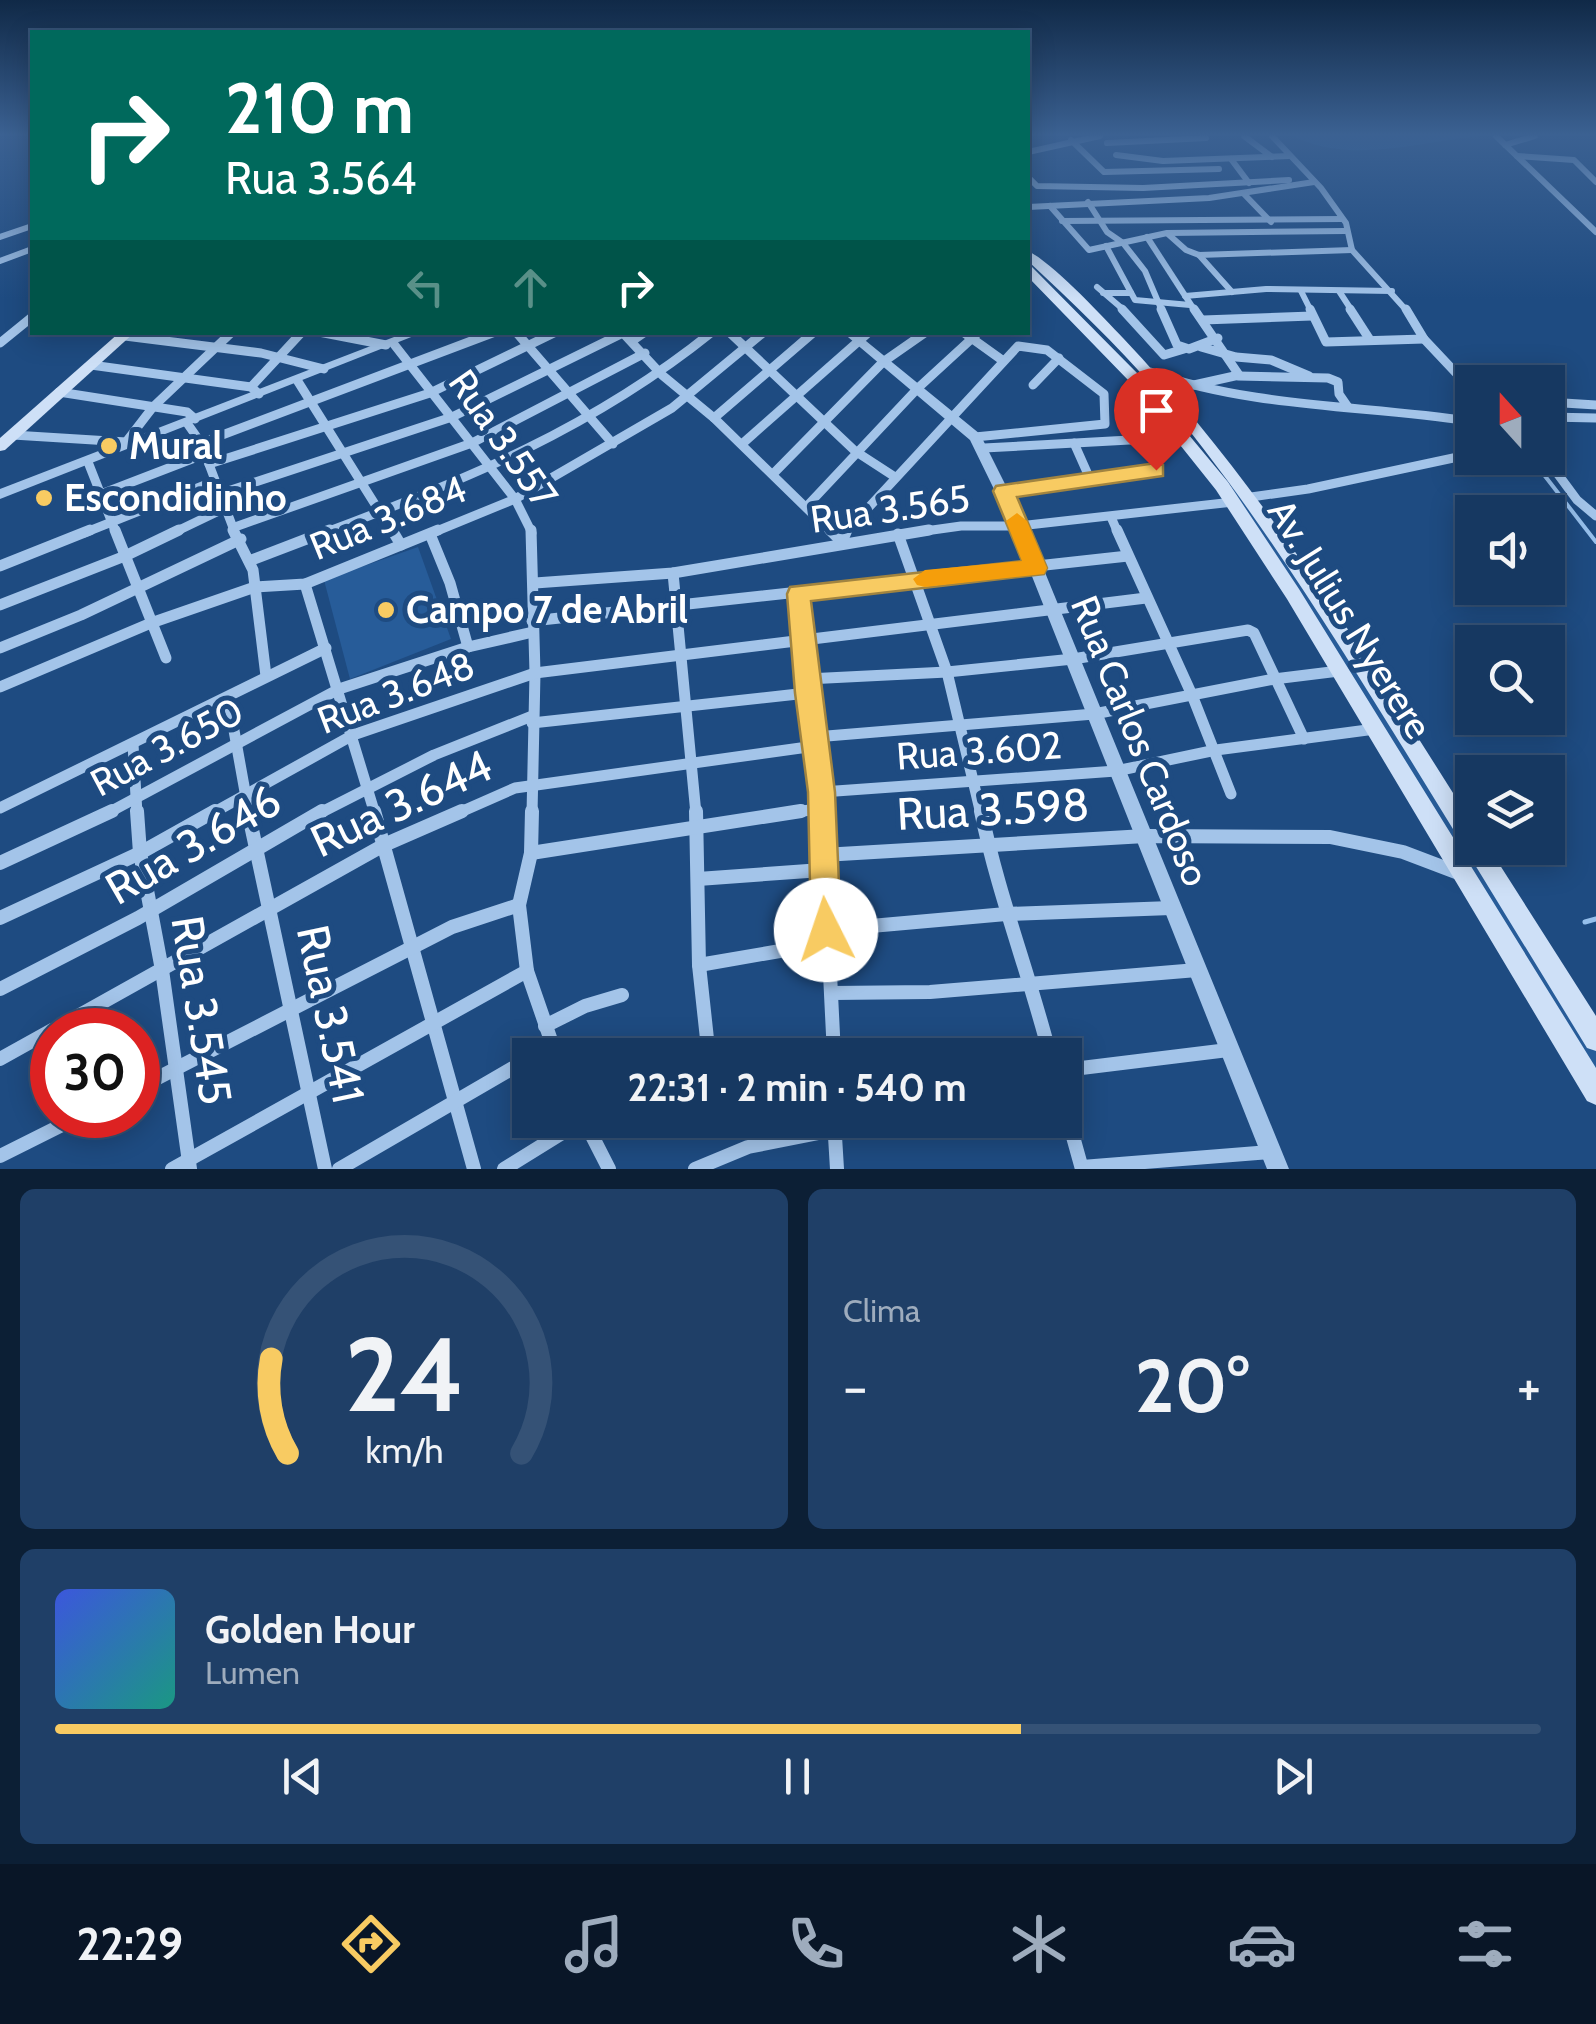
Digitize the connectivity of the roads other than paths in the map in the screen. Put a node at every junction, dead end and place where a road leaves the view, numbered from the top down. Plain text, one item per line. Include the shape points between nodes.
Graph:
1 (1264, 191) edge
2 (1320, 191) edge
3 (1554, 191) edge
4 (1244, 194) junction
5 (1088, 202) junction
6 (1050, 206) junction
7 (1030, 207) edge
8 (1098, 219) junction
9 (1342, 219) junction
10 (1062, 221) junction
11 (1215, 222) junction
12 (1270, 222) junction
13 (1591, 224) edge
14 (30, 227) edge
15 (1220, 231) junction
16 (1345, 231) junction
17 (1596, 232) edge
18 (1167, 233) junction
19 (0, 237) edge
20 (1147, 237) junction
21 (1122, 243) junction
22 (1106, 246) junction
23 (30, 250) edge
24 (1352, 250) junction
25 (1199, 255) junction
26 (1030, 257) edge
27 (0, 261) edge
28 (1030, 272) edge
29 (1300, 291) junction
30 (1339, 291) junction
31 (1392, 291) junction
32 (1232, 292) junction
33 (1131, 293) junction
34 (1188, 300) junction
35 (1154, 301) junction
36 (1312, 316) junction
37 (30, 319) edge
38 (1203, 320) junction
39 (126, 335) edge
40 (136, 335) edge
41 (229, 335) edge
42 (299, 335) edge
43 (336, 335) edge
44 (412, 335) edge
45 (488, 335) edge
46 (519, 335) edge
47 (550, 335) edge
48 (709, 335) edge
49 (732, 335) edge
50 (761, 335) edge
51 (811, 335) edge
52 (858, 335) edge
53 (922, 335) edge
54 (626, 336) edge
55 (975, 336) edge
56 (1218, 338) junction
57 (1424, 339) junction
58 (1370, 340) junction
59 (0, 343) edge
60 (389, 344) junction
61 (528, 345) junction
62 (1200, 346) junction
63 (216, 348) junction
64 (745, 349) junction
65 (1184, 349) junction
66 (645, 354) junction
67 (1228, 355) junction
68 (278, 356) junction
69 (1059, 358) junction
70 (1002, 360) junction
71 (884, 362) junction
72 (91, 365) junction
73 (411, 366) junction
74 (324, 369) junction
75 (547, 370) junction
76 (770, 371) junction
77 (1150, 372) junction
78 (1455, 372) edge
79 (662, 375) junction
80 (186, 376) junction
81 (1238, 376) junction
82 (1309, 376) junction
83 (297, 380) junction
84 (1033, 385) dead end
85 (1189, 386) junction
86 (918, 388) junction
87 (255, 390) junction
88 (59, 392) junction
89 (430, 393) junction
90 (567, 393) junction
91 (799, 395) junction
92 (689, 396) junction
93 (311, 403) junction
94 (1565, 403) edge
95 (1596, 405) edge
96 (1348, 406) junction
97 (152, 407) junction
98 (952, 415) junction
99 (452, 417) junction
100 (588, 417) junction
101 (1565, 417) edge
102 (714, 418) junction
103 (1596, 418) edge
104 (1455, 419) edge
105 (191, 421) junction
106 (824, 421) junction
107 (324, 428) junction
108 (10, 432) edge
109 (1166, 438) dead end
110 (201, 443) junction
111 (472, 443) junction
112 (980, 443) junction
113 (1074, 443) junction
114 (126, 444) junction
115 (614, 444) junction
116 (742, 444) junction
117 (0, 446) edge
118 (856, 451) junction
119 (345, 453) junction
120 (1455, 458) edge
121 (207, 459) junction
122 (88, 462) junction
123 (491, 468) junction
124 (1156, 470) dead end
125 (772, 474) junction
126 (1559, 475) edge
127 (894, 477) junction
128 (1090, 479) junction
129 (214, 481) junction
130 (362, 483) junction
131 (1222, 486) junction
132 (1246, 490) junction
133 (1004, 491) junction
134 (0, 494) edge
135 (101, 494) junction
136 (219, 494) junction
137 (515, 499) junction
138 (1232, 502) junction
139 (807, 506) junction
140 (224, 508) junction
141 (379, 510) junction
142 (1596, 516) edge
143 (1111, 517) junction
144 (114, 524) junction
145 (234, 526) junction
146 (1019, 526) junction
147 (430, 534) junction
148 (898, 534) junction
149 (241, 539) junction
150 (842, 542) junction
151 (401, 546) junction
152 (125, 556) junction
153 (1128, 556) junction
154 (249, 561) junction
155 (0, 566) edge
156 (1036, 568) junction
157 (673, 573) junction
158 (913, 580) junction
159 (536, 583) junction
160 (305, 584) junction
161 (138, 586) junction
162 (255, 587) junction
163 (798, 594) junction
164 (1146, 598) junction
165 (0, 606) edge
166 (677, 606) junction
167 (1053, 610) junction
168 (930, 622) junction
169 (151, 623) junction
170 (533, 626) junction
171 (805, 640) junction
172 (1167, 644) junction
173 (468, 647) junction
174 (0, 648) edge
175 (326, 648) junction
176 (681, 654) junction
177 (166, 658) dead end
178 (1073, 659) junction
179 (1339, 671) junction
180 (947, 672) junction
181 (535, 673) junction
182 (266, 676) junction
183 (1274, 678) junction
184 (0, 686) edge
185 (807, 686) junction
186 (339, 689) junction
187 (1192, 695) junction
188 (228, 697) junction
189 (685, 708) junction
190 (1094, 714) junction
191 (532, 720) junction
192 (963, 728) junction
193 (1376, 729) junction
194 (353, 735) junction
195 (1304, 739) junction
196 (815, 741) junction
197 (133, 744) junction
198 (240, 744) junction
199 (1216, 750) junction
200 (693, 763) junction
201 (1116, 771) junction
202 (972, 780) junction
203 (367, 785) junction
204 (532, 785) junction
205 (247, 792) junction
206 (822, 792) junction
207 (1231, 794) dead end
208 (138, 799) junction
209 (0, 808) edge
210 (822, 808) junction
211 (1455, 814) edge
212 (697, 826) junction
213 (1144, 836) junction
214 (986, 844) junction
215 (384, 845) junction
216 (256, 848) junction
217 (140, 853) junction
218 (531, 853) junction
219 (823, 854) junction
220 (0, 863) edge
221 (1488, 865) edge
222 (822, 870) junction
223 (1462, 874) junction
224 (698, 880) junction
225 (520, 905) junction
226 (271, 908) junction
227 (1171, 908) junction
228 (152, 910) junction
229 (1006, 914) junction
230 (0, 918) edge
231 (826, 937) junction
232 (412, 948) junction
233 (699, 965) junction
234 (162, 970) junction
235 (1198, 970) junction
236 (527, 971) junction
237 (1032, 985) junction
238 (0, 990) edge
239 (832, 993) junction
240 (622, 996) dead end
241 (93, 1008) edge
242 (290, 1010) junction
243 (431, 1024) junction
244 (545, 1026) junction
245 (550, 1038) edge
246 (707, 1038) edge
247 (833, 1038) edge
248 (1046, 1038) edge
249 (1596, 1038) edge
250 (30, 1043) edge
251 (1228, 1050) junction
252 (0, 1059) edge
253 (177, 1068) junction
254 (1082, 1068) edge
255 (512, 1069) edge
256 (160, 1077) edge
257 (1596, 1092) edge
258 (308, 1094) junction
259 (453, 1102) junction
260 (36, 1138) edge
261 (555, 1138) edge
262 (593, 1138) edge
263 (783, 1138) edge
264 (835, 1138) edge
265 (1074, 1138) edge
266 (0, 1156) edge
267 (1275, 1160) edge
268 (190, 1164) edge
269 (726, 1164) edge
270 (1082, 1168) edge
271 (172, 1169) edge
272 (326, 1169) edge
273 (339, 1169) edge
274 (474, 1169) edge
275 (504, 1169) edge
276 (609, 1169) edge
277 (695, 1169) edge
278 (836, 1169) edge

1 - 4 street
2 - 9 street
3 - 13 street
4 - 5 street
4 - 12 street
5 - 6 street
5 - 8 street
6 - 7 street
6 - 10 street
8 - 10 street
8 - 11 street
8 - 21 street
9 - 12 street
9 - 16 street
10 - 22 street via 1087,250
11 - 12 street
11 - 15 street
13 - 17 street
14 - 19 street
15 - 16 street
15 - 18 street
16 - 24 street
18 - 20 street
18 - 25 street
20 - 21 street
20 - 34 street
21 - 22 street
21 - 35 street via 1150,280
22 - 33 street
23 - 27 street
24 - 25 street
24 - 31 street
25 - 32 street
26 - 77 main road, Av. Julius Nyerere
28 - 131 main road, Av. Julius Nyerere via 1134,378
29 - 30 street
29 - 32 street
29 - 36 street
30 - 31 street
30 - 58 street
31 - 57 street
32 - 34 street
33 - 35 street via 1136,301
33 - 65 street via 1100,290 1164,355
34 - 35 street
34 - 38 street
35 - 65 street
36 - 38 street
36 - 58 street via 1326,342
37 - 59 street
38 - 56 street
39 - 72 main road
40 - 63 street
41 - 63 street
42 - 68 street
43 - 60 street
44 - 60 street
45 - 73 street
46 - 61 street
47 - 61 street
48 - 79 street
49 - 64 street
50 - 64 street, Rua 3.684
51 - 76 street
52 - 71 street, Rua Carlos Cardoso
52 - 91 street
53 - 71 street
54 - 66 street
54 - 75 street
55 - 70 street
55 - 86 street
56 - 62 street
56 - 67 street
57 - 58 street
57 - 78 street
60 - 73 street, Rua 3.557
60 - 74 street
61 - 75 street
61 - 89 street
62 - 65 street
62 - 67 street
63 - 68 street
63 - 80 street
64 - 76 street
64 - 92 street, Rua 3.684
66 - 79 street
66 - 90 street
67 - 81 street
67 - 82 street via 1271,360
68 - 74 street
68 - 87 street
69 - 70 street via 1018,346
69 - 84 street
69 - 112 street via 1104,394 1105,424
70 - 98 street
71 - 86 street, Rua Carlos Cardoso
71 - 106 street
72 - 80 street
72 - 88 main road
73 - 89 street, Rua 3.557
73 - 93 street
74 - 83 street
75 - 90 street
75 - 99 street
76 - 91 street
76 - 102 street
77 - 85 street
77 - 132 main road, Av. Julius Nyerere
79 - 92 street
79 - 100 street
80 - 87 street
80 - 97 street
81 - 82 street
81 - 85 street
82 - 96 street via 1338,382
83 - 87 street
83 - 93 street
85 - 96 street via 1252,400
86 - 98 street, Rua Carlos Cardoso
86 - 118 street
87 - 105 street
88 - 97 street
88 - 108 main road
89 - 99 street, Rua 3.557
89 - 107 street
90 - 100 street
90 - 111 street
91 - 106 street
91 - 116 street
92 - 102 street
92 - 115 street, Rua 3.684
93 - 107 street
93 - 110 street
94 - 95 street
96 - 104 street
97 - 105 street via 187,412
97 - 114 street
98 - 112 street, Rua Carlos Cardoso
98 - 127 street
99 - 111 street, Rua 3.557
99 - 119 street
100 - 115 street
100 - 123 street
101 - 103 street
102 - 116 street
105 - 110 street
105 - 114 street
106 - 118 street
106 - 125 street
107 - 119 street
107 - 121 street
108 - 114 street
108 - 117 main road
109 - 113 street
110 - 121 street
111 - 123 street, Rua 3.557
111 - 130 street
112 - 113 street
112 - 133 street, Rua Carlos Cardoso
113 - 128 street
114 - 122 street
115 - 137 street, Rua 3.684
116 - 125 street
118 - 127 street
118 - 139 street
119 - 130 street
119 - 136 street
120 - 132 street via 1308,488
121 - 129 street
121 - 135 street
122 - 134 street
122 - 135 street
123 - 137 street, Rua 3.557
123 - 141 street
124 - 128 street
125 - 139 street
126 - 142 street
127 - 150 street
128 - 133 street
129 - 136 street
129 - 144 street
130 - 141 street
130 - 145 street
131 - 132 main road
131 - 138 main road, Av. Julius Nyerere
132 - 211 main road, Av. Julius Nyerere
133 - 146 street, Rua Carlos Cardoso
135 - 144 street
136 - 140 street
137 - 147 street, Rua 3.684
137 - 159 street, Rua 3.557 via 532,534
138 - 143 street, Rua 3.565
138 - 179 main road, Av. Julius Nyerere
139 - 150 street
140 - 145 street
140 - 152 street
141 - 151 street
141 - 154 street
143 - 146 street, Rua 3.565
143 - 153 street
144 - 152 street
144 - 155 street
145 - 149 street
146 - 148 street, Rua 3.565
146 - 156 street, Rua Carlos Cardoso
147 - 151 street, Rua 3.684
147 - 173 street
148 - 150 street, Rua 3.565
148 - 158 street
149 - 154 street
149 - 161 street
150 - 157 street, Rua 3.565
151 - 160 street, Rua 3.684
152 - 161 street
152 - 165 street
153 - 156 street, Rua 3.650
153 - 164 street
154 - 162 street
156 - 158 street, Rua 3.650
156 - 167 street, Rua Carlos Cardoso
157 - 159 street, Rua 3.565
157 - 166 street
158 - 163 street, Rua 3.650
158 - 168 street
159 - 170 street, Rua 3.557
160 - 162 street, Rua 3.684
160 - 175 street
161 - 169 street
161 - 174 street
162 - 169 street, Rua 3.684
162 - 182 street
163 - 166 street, Rua 3.650
163 - 171 street
164 - 167 street, Rua 3.648
164 - 172 street
166 - 170 street, Rua 3.650
166 - 176 street
167 - 168 street, Rua 3.648
167 - 178 street, Rua Carlos Cardoso
168 - 171 street, Rua 3.648
168 - 180 street
169 - 177 street
169 - 184 street, Rua 3.684
170 - 173 street, Rua 3.650
170 - 181 street, Rua 3.557
171 - 176 street, Rua 3.648
171 - 185 street
172 - 178 street, Rua 3.646
172 - 183 street, Rua 3.646 via 1252,632
172 - 187 street
173 - 186 street, Rua 3.650
175 - 182 street
175 - 186 street
176 - 181 street, Rua 3.648
176 - 189 street
178 - 180 street, Rua 3.646
178 - 190 street, Rua Carlos Cardoso
179 - 183 street, Rua 3.644
179 - 193 main road, Av. Julius Nyerere
180 - 185 street, Rua 3.646
180 - 192 street
181 - 191 street, Rua 3.557
181 - 194 street, Rua 3.648
182 - 188 street
183 - 187 street, Rua 3.644
183 - 195 street
185 - 189 street, Rua 3.646
185 - 196 street
186 - 194 street
186 - 198 street, Rua 3.650
187 - 190 street, Rua 3.644
187 - 199 street
188 - 197 street
188 - 198 street, Rua 3.541
189 - 191 street, Rua 3.646
189 - 200 street
190 - 192 street, Rua 3.644
190 - 201 street, Rua Carlos Cardoso
191 - 203 street, Rua 3.646 via 476,735
191 - 204 street, Rua 3.557
192 - 196 street, Rua 3.644
192 - 202 street
193 - 195 street, Rua 3.602
193 - 223 main road, Av. Julius Nyerere
194 - 203 street
194 - 205 street, Rua 3.648
195 - 199 street, Rua 3.602
196 - 200 street, Rua 3.644
196 - 206 street
197 - 208 street, Rua 3.545
197 - 209 street
198 - 205 street, Rua 3.541
198 - 208 street, Rua 3.650
199 - 201 street, Rua 3.602
199 - 207 street
200 - 204 street, Rua 3.644
200 - 212 street
201 - 202 street, Rua 3.602
201 - 213 street, Rua Carlos Cardoso
202 - 206 street, Rua 3.602
202 - 214 street
203 - 215 street
203 - 216 street, Rua 3.646
204 - 215 street, Rua 3.644
204 - 218 street, Rua 3.557
205 - 216 street, Rua 3.541
205 - 217 street, Rua 3.648
206 - 210 street
208 - 217 street, Rua 3.545
208 - 220 street, Rua 3.650
210 - 212 street
210 - 219 street
212 - 218 street
212 - 224 street
213 - 214 street, Rua 3.598
213 - 223 street, Rua 3.598 via 1330,837 1403,852
213 - 227 street, Rua Carlos Cardoso
214 - 219 street, Rua 3.598
214 - 229 street
215 - 226 street, Rua 3.644
215 - 232 street
216 - 226 street, Rua 3.541
216 - 228 street, Rua 3.646
217 - 228 street, Rua 3.545
217 - 230 street, Rua 3.648
218 - 225 street, Rua 3.557
219 - 222 street
221 - 249 main road
222 - 224 street
222 - 231 street
223 - 257 main road, Av. Julius Nyerere
224 - 233 street
225 - 232 street
225 - 236 street, Rua 3.557
226 - 234 street, Rua 3.644
226 - 242 street, Rua 3.541
227 - 229 street
227 - 235 street, Rua Carlos Cardoso
228 - 234 street, Rua 3.545
228 - 238 street, Rua 3.646
229 - 231 street
229 - 237 street
231 - 233 street
231 - 239 street
232 - 242 street
232 - 243 street
233 - 246 street
234 - 241 street, Rua 3.644
234 - 253 street, Rua 3.545
235 - 237 street
235 - 251 street, Rua Carlos Cardoso
236 - 243 street
236 - 244 street, Rua 3.557
237 - 239 street
237 - 248 street
239 - 247 street
240 - 244 street
242 - 253 street
242 - 258 street, Rua 3.541
243 - 258 street
243 - 259 street
244 - 245 street, Rua 3.557
250 - 252 street, Rua 3.644
251 - 254 street
251 - 267 street, Rua Carlos Cardoso
253 - 256 street
253 - 268 street, Rua 3.545
255 - 259 street
258 - 268 street
258 - 272 street, Rua 3.541
259 - 273 street
259 - 274 street
260 - 266 street
261 - 275 street
262 - 276 street
263 - 269 street via 748,1147
264 - 278 street
265 - 270 street
267 - 270 street
268 - 271 street
269 - 277 street

